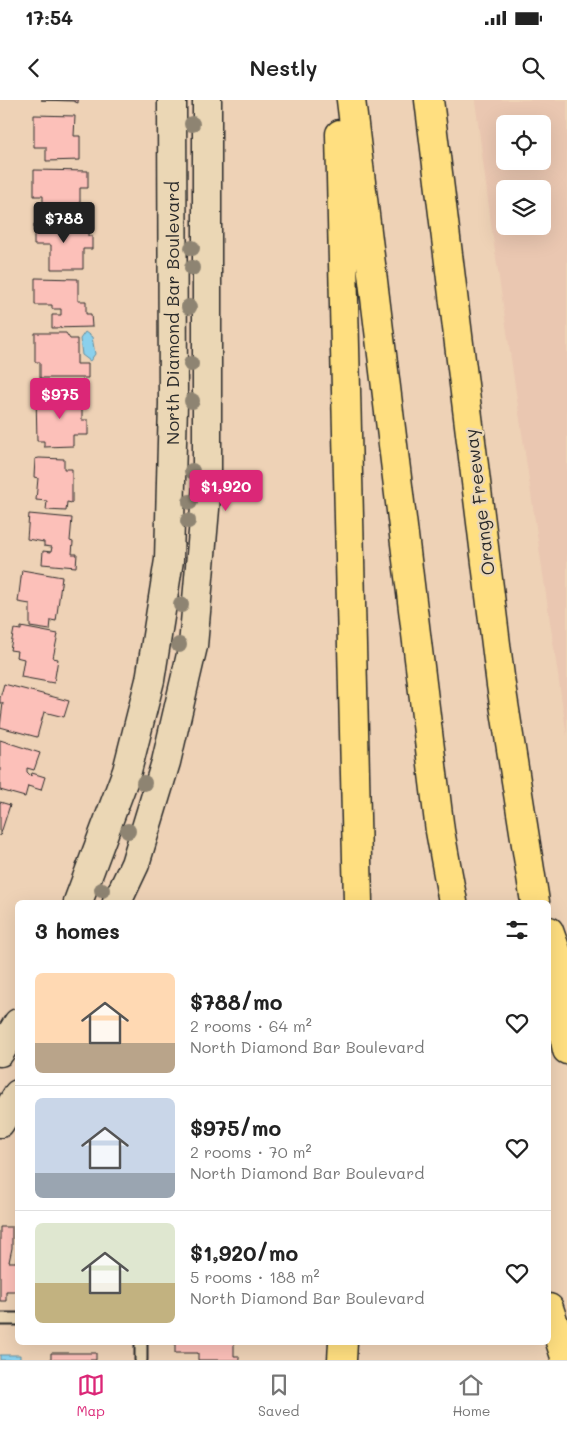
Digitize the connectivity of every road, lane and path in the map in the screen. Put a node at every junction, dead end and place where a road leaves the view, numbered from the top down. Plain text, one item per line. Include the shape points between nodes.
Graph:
1 (172, 100) edge
2 (207, 100) edge
3 (340, 100) edge
4 (351, 100) edge
5 (429, 100) edge
6 (79, 900) edge
7 (118, 900) edge
8 (358, 900) edge
9 (453, 900) edge
10 (536, 900) edge
11 (551, 937) edge
12 (551, 974) edge
13 (567, 983) edge
14 (15, 1028) edge
15 (567, 1050) edge
16 (0, 1052) edge
17 (15, 1099) edge
18 (0, 1123) edge
19 (551, 1314) edge
20 (0, 1319) edge
21 (15, 1319) edge
22 (141, 1345) edge
23 (343, 1345) edge
24 (141, 1360) edge
25 (342, 1360) edge
26 (566, 1360) edge

1 - 6 main road, North Diamond Bar Boulevard via 173,403 169,560 150,680 127,771
2 - 7 main road, North Diamond Bar Boulevard via 207,486 193,646 166,762 136,864
3 - 8 highway
4 - 9 highway via 440,831
5 - 10 highway, Orange Freeway via 502,685 530,876
11 - 13 highway
12 - 15 highway
14 - 16 main road
17 - 18 main road
19 - 26 highway
20 - 21 lane
22 - 24 lane
23 - 25 highway

